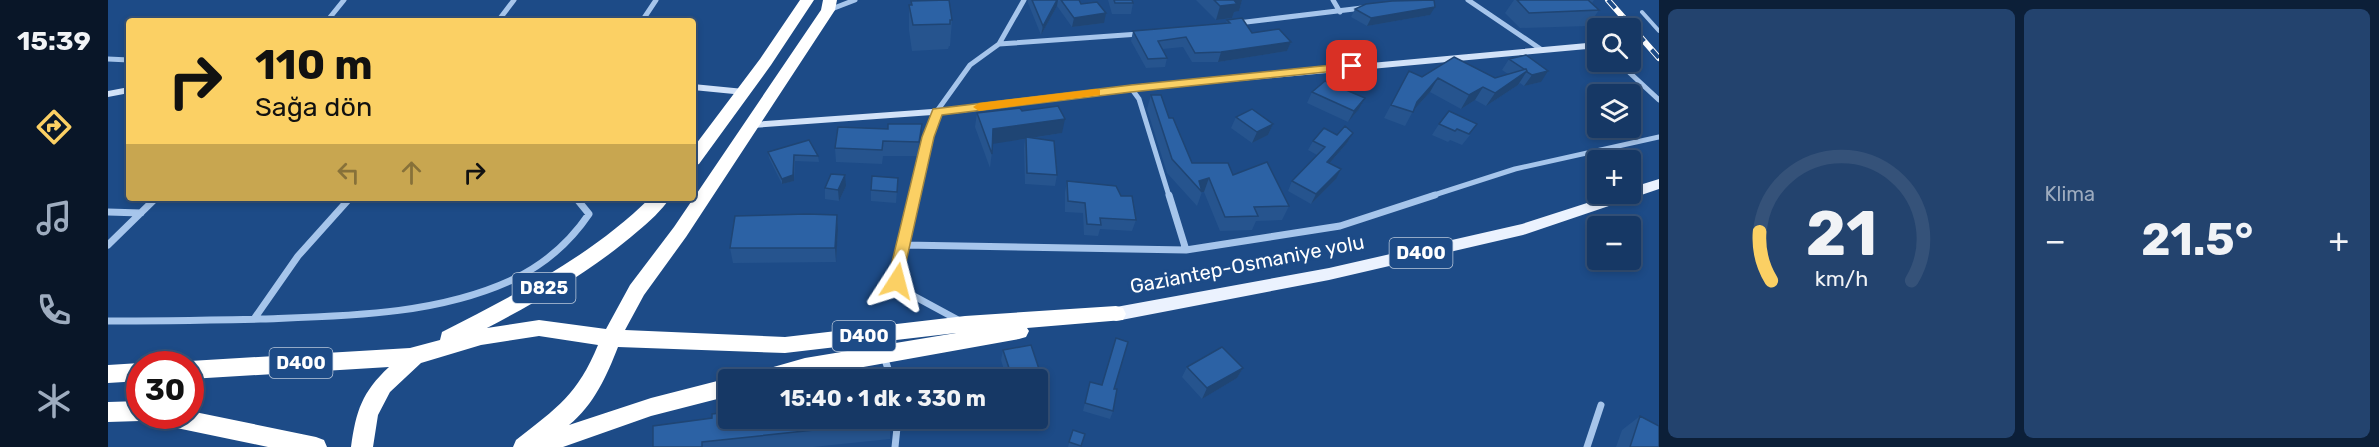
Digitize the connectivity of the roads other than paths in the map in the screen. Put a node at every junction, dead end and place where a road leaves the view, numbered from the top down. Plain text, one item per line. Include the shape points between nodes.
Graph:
1 (344, 0) edge
2 (514, 0) edge
3 (656, 0) edge
4 (807, 0) edge
5 (855, 0) edge
6 (1024, 0) edge
7 (1333, 0) edge
8 (1468, 0) edge
9 (829, 5) edge
10 (1373, 7) edge
11 (1340, 12) junction
12 (1642, 12) dead end
13 (329, 18) edge
14 (500, 18) edge
15 (644, 18) edge
16 (1227, 24) edge
17 (1659, 31) edge
18 (1145, 33) edge
19 (999, 44) junction
20 (1587, 46) edge
21 (1542, 50) junction
22 (108, 59) edge
23 (126, 60) edge
24 (1629, 72) edge
25 (696, 87) edge
26 (1131, 88) junction
27 (126, 91) edge
28 (744, 92) junction
29 (108, 94) edge
30 (1659, 100) edge
31 (937, 111) junction
32 (752, 125) junction
33 (1659, 137) edge
34 (696, 156) edge
35 (1659, 184) edge
36 (1641, 190) edge
37 (153, 201) edge
38 (347, 201) edge
39 (578, 201) edge
40 (659, 201) edge
41 (1597, 204) edge
42 (108, 212) edge
43 (141, 213) junction
44 (108, 245) edge
45 (904, 245) junction
46 (1186, 250) junction
47 (1116, 315) junction
48 (254, 319) junction
49 (108, 321) edge
50 (965, 324) junction
51 (611, 338) junction
52 (883, 353) junction
53 (412, 357) junction
54 (204, 369) edge
55 (797, 369) edge
56 (888, 369) edge
57 (126, 373) edge
58 (108, 374) edge
59 (718, 390) edge
60 (1601, 405) dead end
61 (126, 411) edge
62 (108, 412) edge
63 (204, 424) edge
64 (897, 429) edge
65 (545, 445) edge
66 (316, 447) edge
67 (362, 447) edge
68 (524, 447) edge
69 (895, 447) edge
70 (1587, 447) edge

1 - 13 street
2 - 14 street
3 - 15 street
4 - 28 highway
5 - 9 street
6 - 19 street
7 - 11 street
8 - 21 street
9 - 32 highway
10 - 11 street
11 - 16 street
12 - 17 lane
18 - 19 street
19 - 31 street via 970,65
20 - 21 street
21 - 26 street
22 - 23 street
24 - 30 street
25 - 28 street
26 - 31 street
26 - 46 street via 1139,99
27 - 29 street
28 - 34 highway
31 - 32 street
31 - 45 street
32 - 51 highway via 638,290
33 - 46 street via 1515,168 1340,226
35 - 36 main road, Gaziantep-Osmaniye yolu / D400
37 - 43 street
38 - 48 street via 298,256
39 - 48 street via 589,214 579,230 549,258 504,284 442,303 326,318
40 - 53 highway, D825 via 622,237 549,286
41 - 47 main road, Gaziantep-Osmaniye yolu / D400 via 1523,229 1329,274
42 - 43 street
43 - 44 street
45 - 46 street
45 - 50 street via 897,281 912,295
47 - 50 highway, D400
47 - 52 highway, D400
48 - 49 street
50 - 51 highway, D400 via 785,345
51 - 53 highway, D400 via 539,328 481,337
51 - 68 highway via 596,376 570,411
52 - 55 highway, D400
52 - 56 street
53 - 54 highway, D400
53 - 67 highway, D825 via 383,386 367,413
57 - 58 highway
59 - 65 highway via 651,407
60 - 70 street
61 - 62 highway
63 - 66 highway
64 - 69 street

